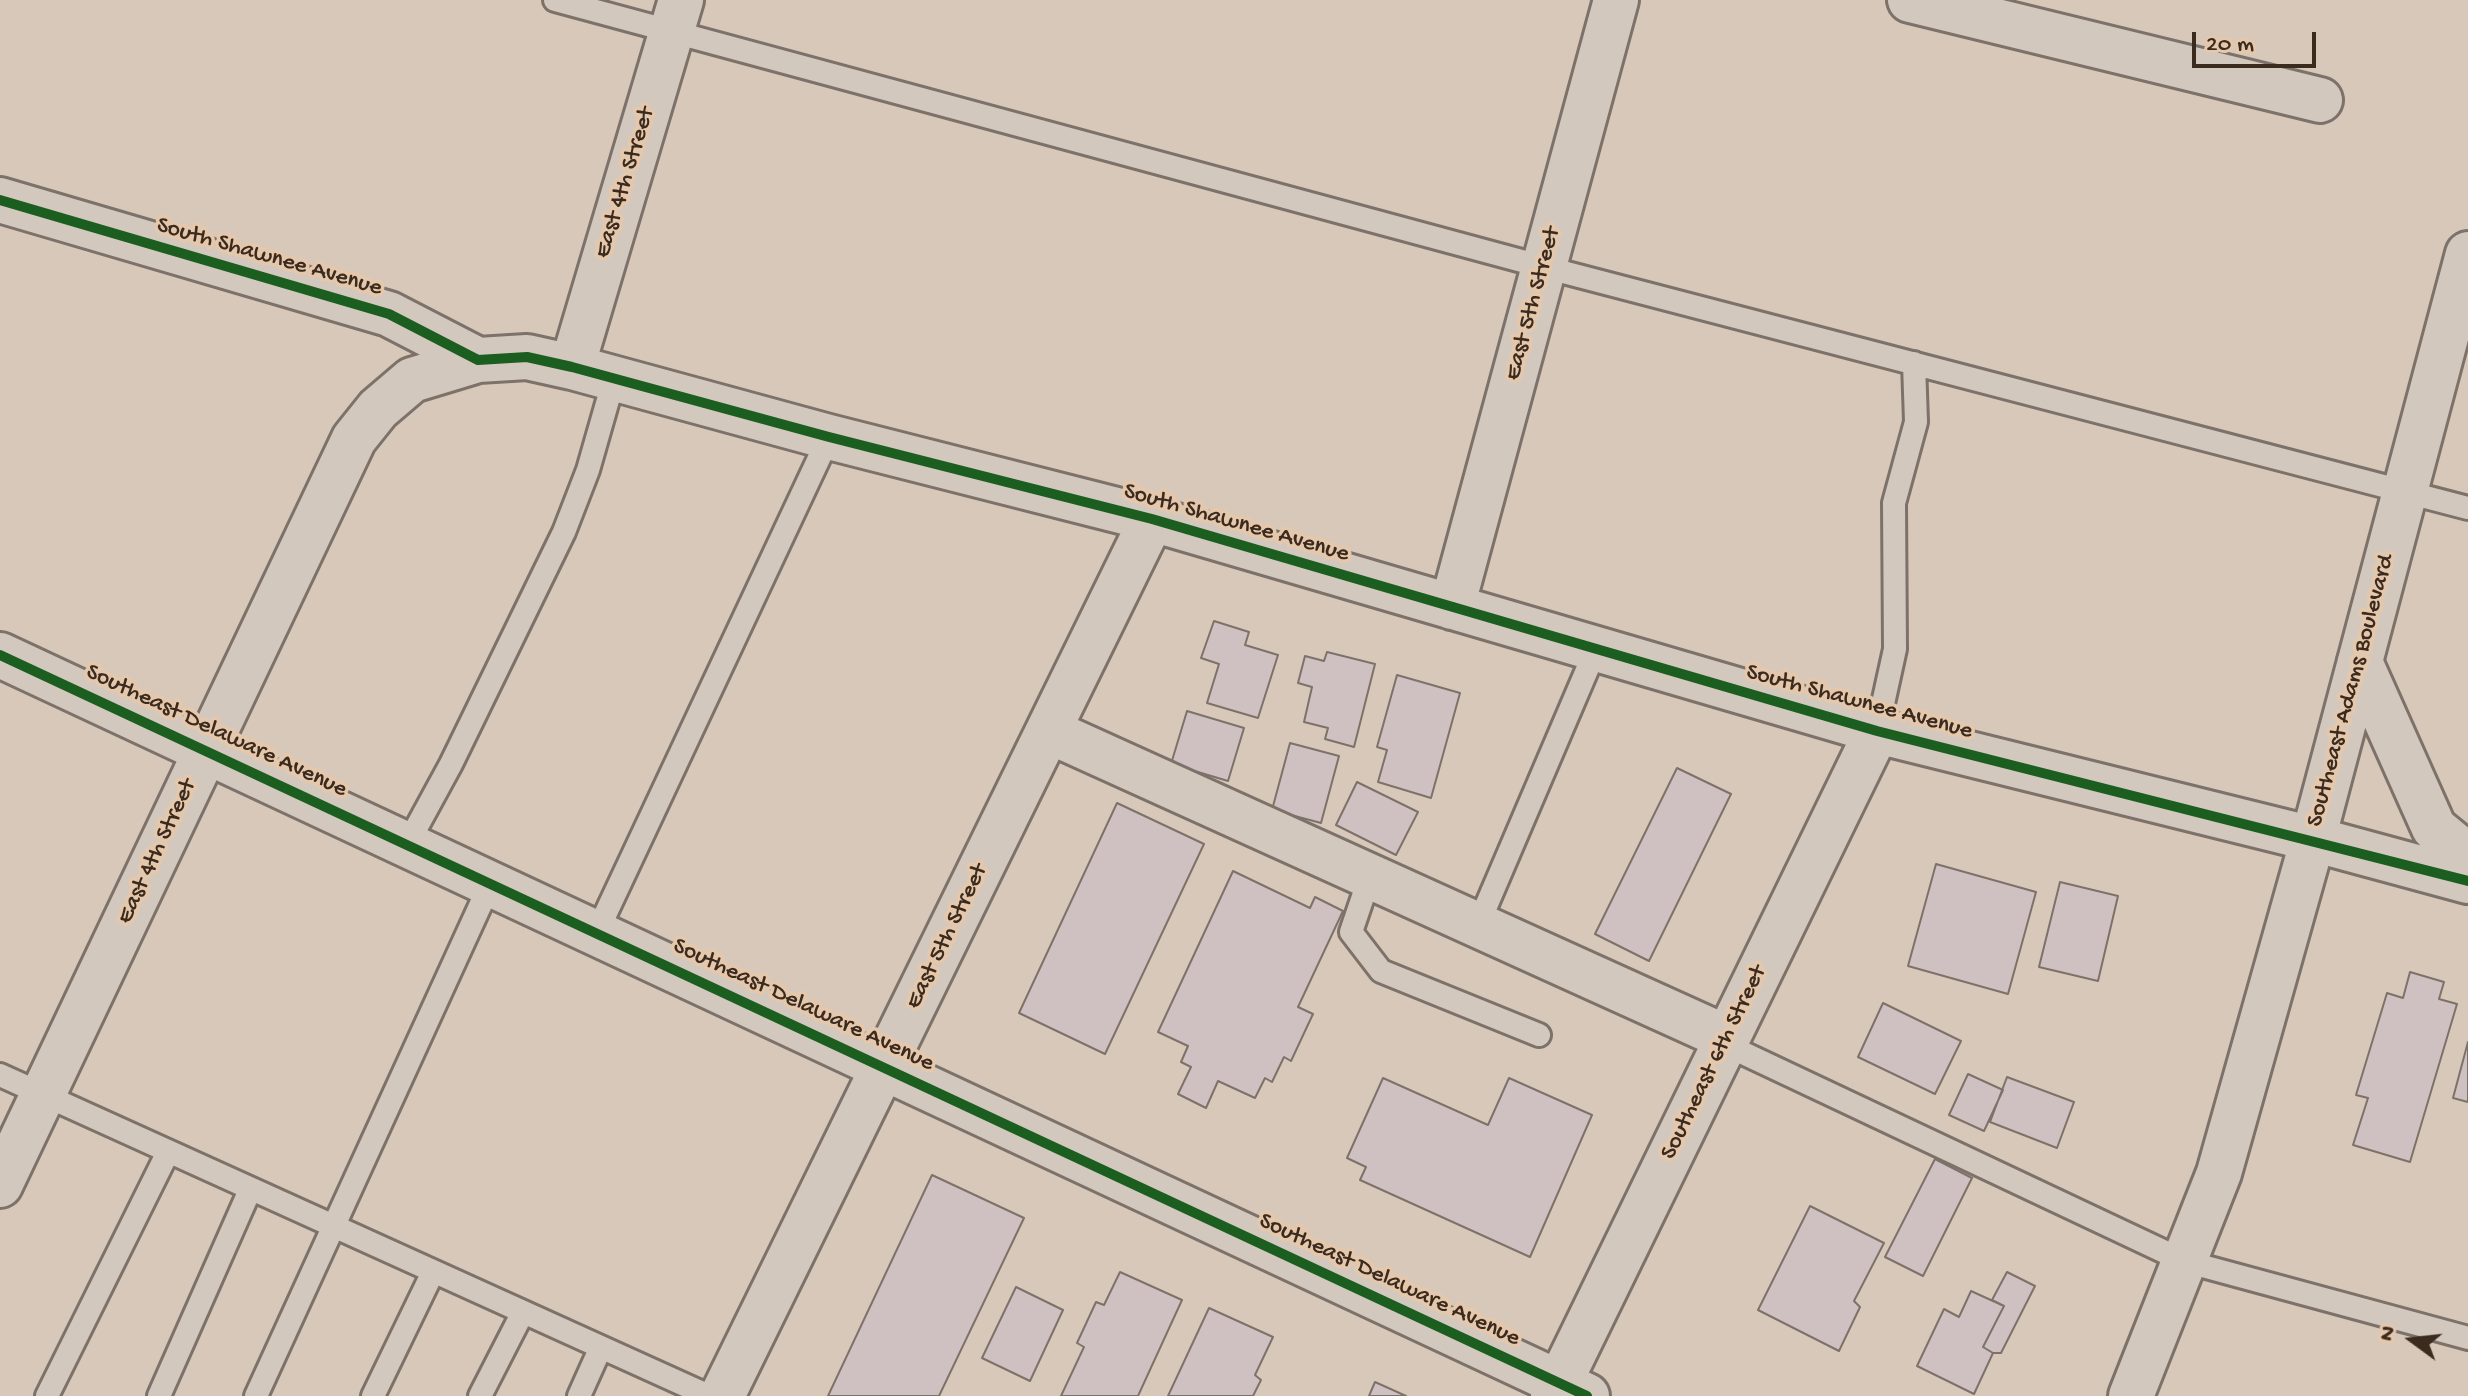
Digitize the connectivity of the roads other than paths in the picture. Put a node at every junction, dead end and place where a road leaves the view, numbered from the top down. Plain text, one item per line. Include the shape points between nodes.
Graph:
1 (555, 0) edge
2 (1616, 0) edge
3 (1910, 0) edge
4 (676, 15) edge
5 (2320, 100) dead end
6 (0, 200) edge
7 (2468, 254) edge
8 (1544, 267) junction
9 (478, 360) junction
10 (1914, 363) junction
11 (572, 367) junction
12 (614, 379) junction
13 (829, 437) junction
14 (2405, 491) junction
15 (2468, 508) edge
16 (1152, 519) junction
17 (1452, 607) junction
18 (1596, 649) junction
19 (0, 655) edge
20 (2360, 662) junction
21 (1049, 731) junction
22 (1877, 731) junction
23 (207, 749) junction
24 (2313, 839) junction
25 (408, 843) junction
26 (2468, 856) edge
27 (1370, 876) junction
28 (2468, 881) edge
29 (491, 882) junction
30 (1478, 925) junction
31 (597, 932) junction
32 (1539, 1035) dead end
33 (1725, 1041) junction
34 (885, 1067) junction
35 (0, 1075) edge
36 (42, 1096) junction
37 (168, 1152) junction
38 (0, 1185) edge
39 (250, 1190) junction
40 (333, 1227) junction
41 (2184, 1261) junction
42 (433, 1272) junction
43 (523, 1312) junction
44 (2468, 1338) edge
45 (601, 1347) junction
46 (1566, 1392) edge
47 (47, 1396) edge
48 (159, 1396) edge
49 (256, 1396) edge
50 (373, 1396) edge
51 (480, 1396) edge
52 (579, 1396) edge
53 (709, 1396) edge
54 (722, 1396) edge
55 (2131, 1396) edge

1 - 4 lane
2 - 8 street, East 5th Street
3 - 5 street
4 - 8 lane
4 - 11 street, East 4th Street
6 - 9 street, South Shawnee Avenue via 389,314
7 - 14 street, Southeast Adams Boulevard
8 - 10 lane
8 - 17 street, East 5th Street
9 - 11 street, South Shawnee Avenue via 527,357
9 - 23 street, East 4th Street via 412,380 354,439
10 - 14 lane
10 - 22 lane via 1916,422 1894,503 1895,649
11 - 12 street, South Shawnee Avenue
12 - 13 street, South Shawnee Avenue
12 - 25 lane via 564,532
13 - 16 street, South Shawnee Avenue
13 - 31 lane
14 - 15 lane
14 - 20 street, Southeast Adams Boulevard
16 - 17 street, South Shawnee Avenue
16 - 21 street, East 5th Street
17 - 18 street, South Shawnee Avenue
18 - 22 street, South Shawnee Avenue
18 - 30 lane
19 - 23 street, Southeast Delaware Avenue
20 - 24 street, Southeast Adams Boulevard
20 - 26 street via 2434,828
21 - 27 street
21 - 34 street, East 5th Street
22 - 24 street, South Shawnee Avenue
22 - 33 street, Southeast 6th Street
23 - 25 street, Southeast Delaware Avenue
23 - 36 street, East 4th Street
24 - 28 street, South Shawnee Avenue
24 - 41 street, Southeast Adams Boulevard via 2219,1173
25 - 29 street, Southeast Delaware Avenue
27 - 30 street
27 - 32 lane via 1351,932 1381,971
29 - 31 street, Southeast Delaware Avenue
29 - 40 lane
30 - 33 street
31 - 34 street, Southeast Delaware Avenue
33 - 41 lane
33 - 46 street, Southeast 6th Street
34 - 46 street, Southeast Delaware Avenue
34 - 54 street, East 5th Street
35 - 36 lane
36 - 37 lane
36 - 38 street, East 4th Street
37 - 39 lane
37 - 47 lane
39 - 40 lane
39 - 48 lane
40 - 42 lane
40 - 49 lane
41 - 44 lane
41 - 55 street, Southeast Adams Boulevard
42 - 43 lane
42 - 50 lane
43 - 45 lane
43 - 51 lane
45 - 52 lane
45 - 53 lane

